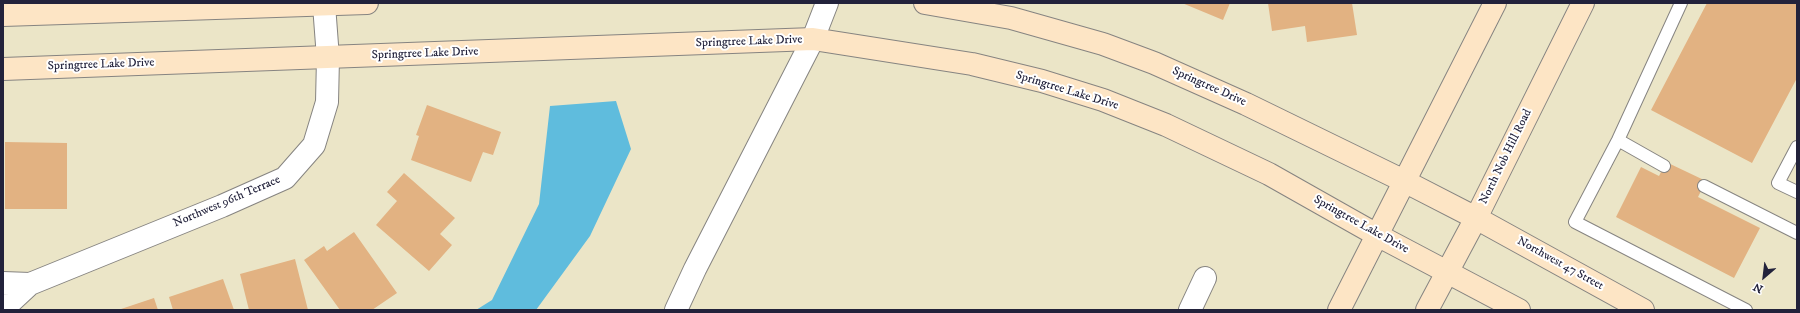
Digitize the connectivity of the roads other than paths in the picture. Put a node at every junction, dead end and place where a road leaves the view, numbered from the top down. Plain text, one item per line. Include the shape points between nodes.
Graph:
1 (367, 3) edge
2 (827, 3) edge
3 (925, 3) edge
4 (1496, 3) edge
5 (1583, 3) edge
6 (1681, 3) edge
7 (324, 4) junction
8 (3, 15) edge
9 (813, 39) junction
10 (328, 58) junction
11 (3, 68) edge
12 (1618, 140) junction
13 (1797, 147) edge
14 (1664, 166) dead end
15 (1406, 182) junction
16 (1704, 186) dead end
17 (1797, 192) edge
18 (1476, 218) junction
19 (1797, 233) edge
20 (1377, 235) junction
21 (1447, 272) junction
22 (1205, 278) dead end
23 (3, 283) edge
24 (30, 284) junction
25 (3, 309) edge
26 (676, 310) edge
27 (1190, 310) edge
28 (1339, 310) edge
29 (1427, 310) edge
30 (1519, 310) edge
31 (1643, 310) edge
32 (1746, 310) edge

1 - 7 street
2 - 9 street
3 - 15 street, Springtree Drive via 1011,18 1103,44 1154,63 1246,104
4 - 15 street
5 - 18 street, North Nob Hill Road
6 - 12 lane
7 - 8 street
7 - 10 street, Northwest 96th Terrace
9 - 10 street, Springtree Lake Drive
9 - 20 street, Springtree Lake Drive via 972,64 1103,100 1166,125 1269,174
9 - 26 street
10 - 11 street, Springtree Lake Drive
10 - 24 street, Northwest 96th Terrace via 327,102 314,145 285,178
12 - 14 lane
12 - 32 lane via 1575,222
13 - 17 lane via 1778,183
15 - 18 street, Springtree Drive
15 - 20 street
16 - 19 lane
18 - 21 street, North Nob Hill Road
18 - 31 street, Northwest 47 Street
20 - 21 street, Springtree Lake Drive
20 - 28 street
21 - 29 street, North Nob Hill Road
21 - 30 street
22 - 27 street
23 - 24 street
24 - 25 street, Northwest 96th Terrace

